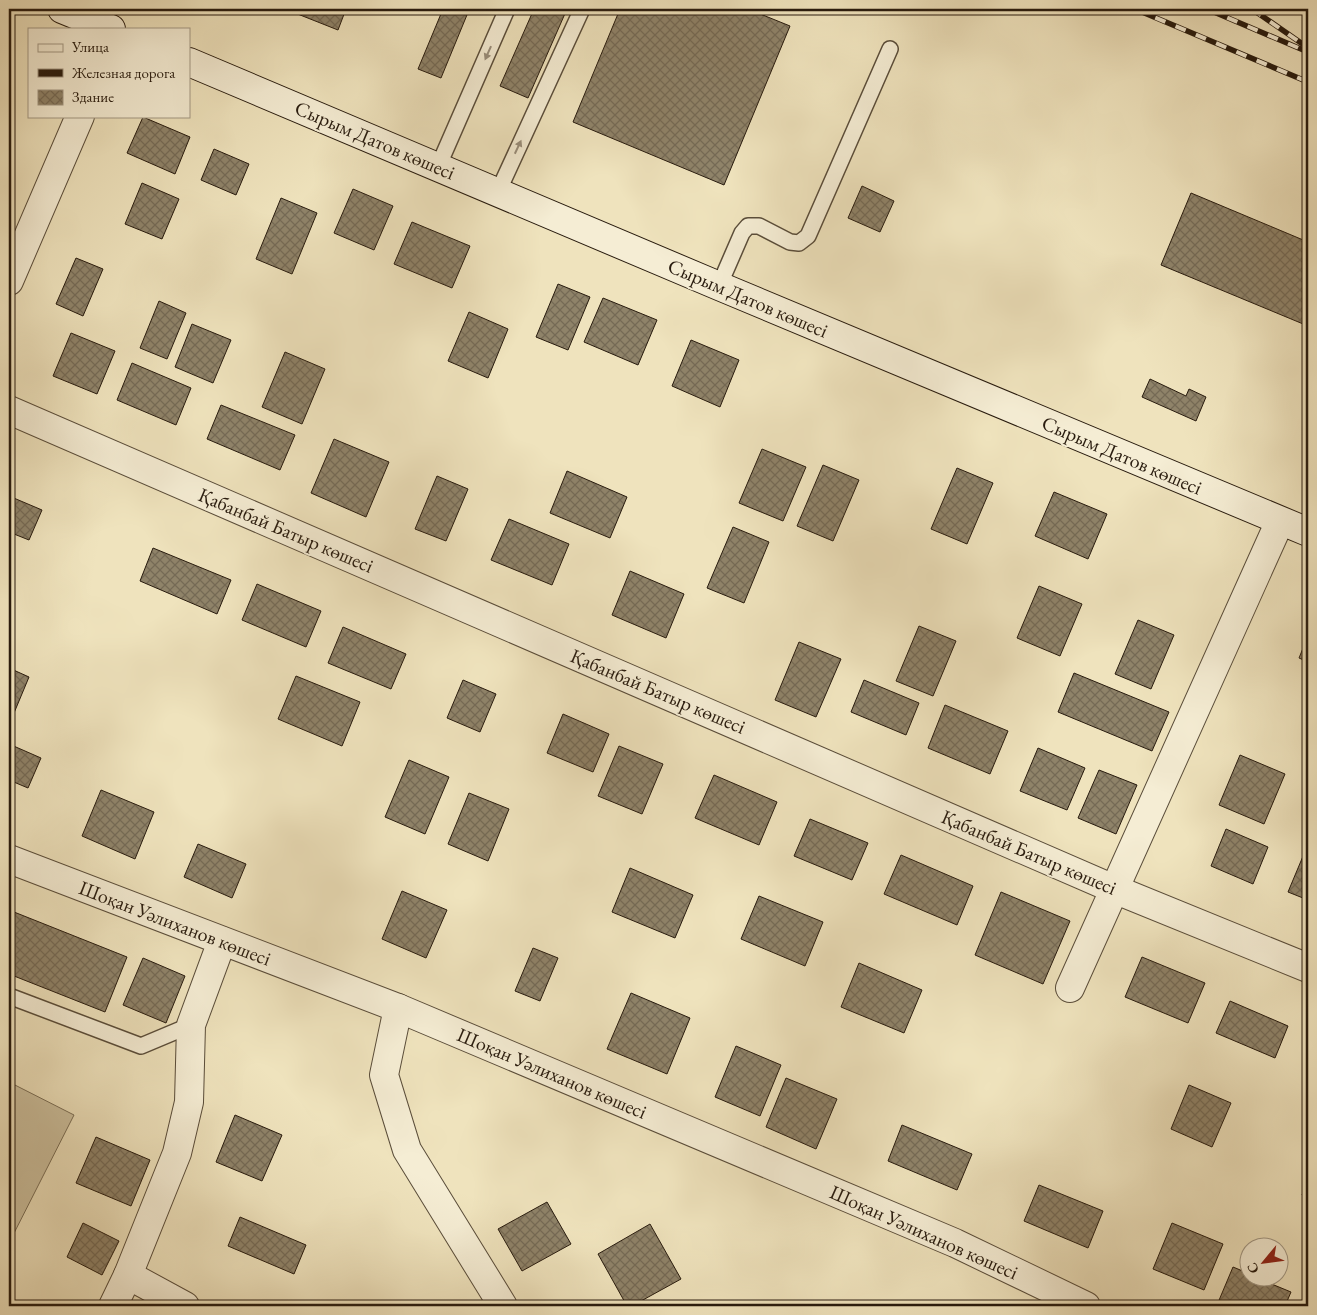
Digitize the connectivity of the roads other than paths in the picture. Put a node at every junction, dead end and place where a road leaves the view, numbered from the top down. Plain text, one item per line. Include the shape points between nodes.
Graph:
1 (62, 9) edge
2 (507, 9) edge
3 (582, 9) edge
4 (109, 28) edge
5 (890, 49) dead end
6 (190, 62) edge
7 (79, 118) edge
8 (438, 167) junction
9 (498, 192) junction
10 (9, 281) edge
11 (719, 286) junction
12 (9, 410) edge
13 (1280, 521) junction
14 (1308, 532) edge
15 (9, 859) edge
16 (1114, 889) junction
17 (222, 941) junction
18 (1308, 968) edge
19 (1070, 988) dead end
20 (9, 996) edge
21 (398, 1008) junction
22 (191, 1025) junction
23 (128, 1274) junction
24 (113, 1306) edge
25 (185, 1306) edge
26 (504, 1306) edge
27 (1086, 1306) edge

1 - 4 street
2 -> 8 lane
9 -> 3 lane
5 - 11 lane via 808,236 799,243 790,242 759,226 748,226
6 - 8 street, Сырым Датов көшесі
7 - 10 street
8 - 9 street, Сырым Датов көшесі
9 - 11 street, Сырым Датов көшесі
11 - 13 street, Сырым Датов көшесі
12 - 16 street, Қабанбай Батыр көшесі
13 - 14 street, Сырым Датов көшесі
13 - 16 street
15 - 17 street, Шоқан Уәлиханов көшесі
16 - 18 street, Қабанбай Батыр көшесі
16 - 19 street
17 - 21 street, Шоқан Уәлиханов көшесі
17 - 22 street
20 - 22 lane via 141,1046
21 - 26 street via 384,1076 407,1150
21 - 27 street, Шоқан Уәлиханов көшесі via 955,1243
22 - 23 street via 189,1102 177,1153
23 - 24 street
23 - 25 street

